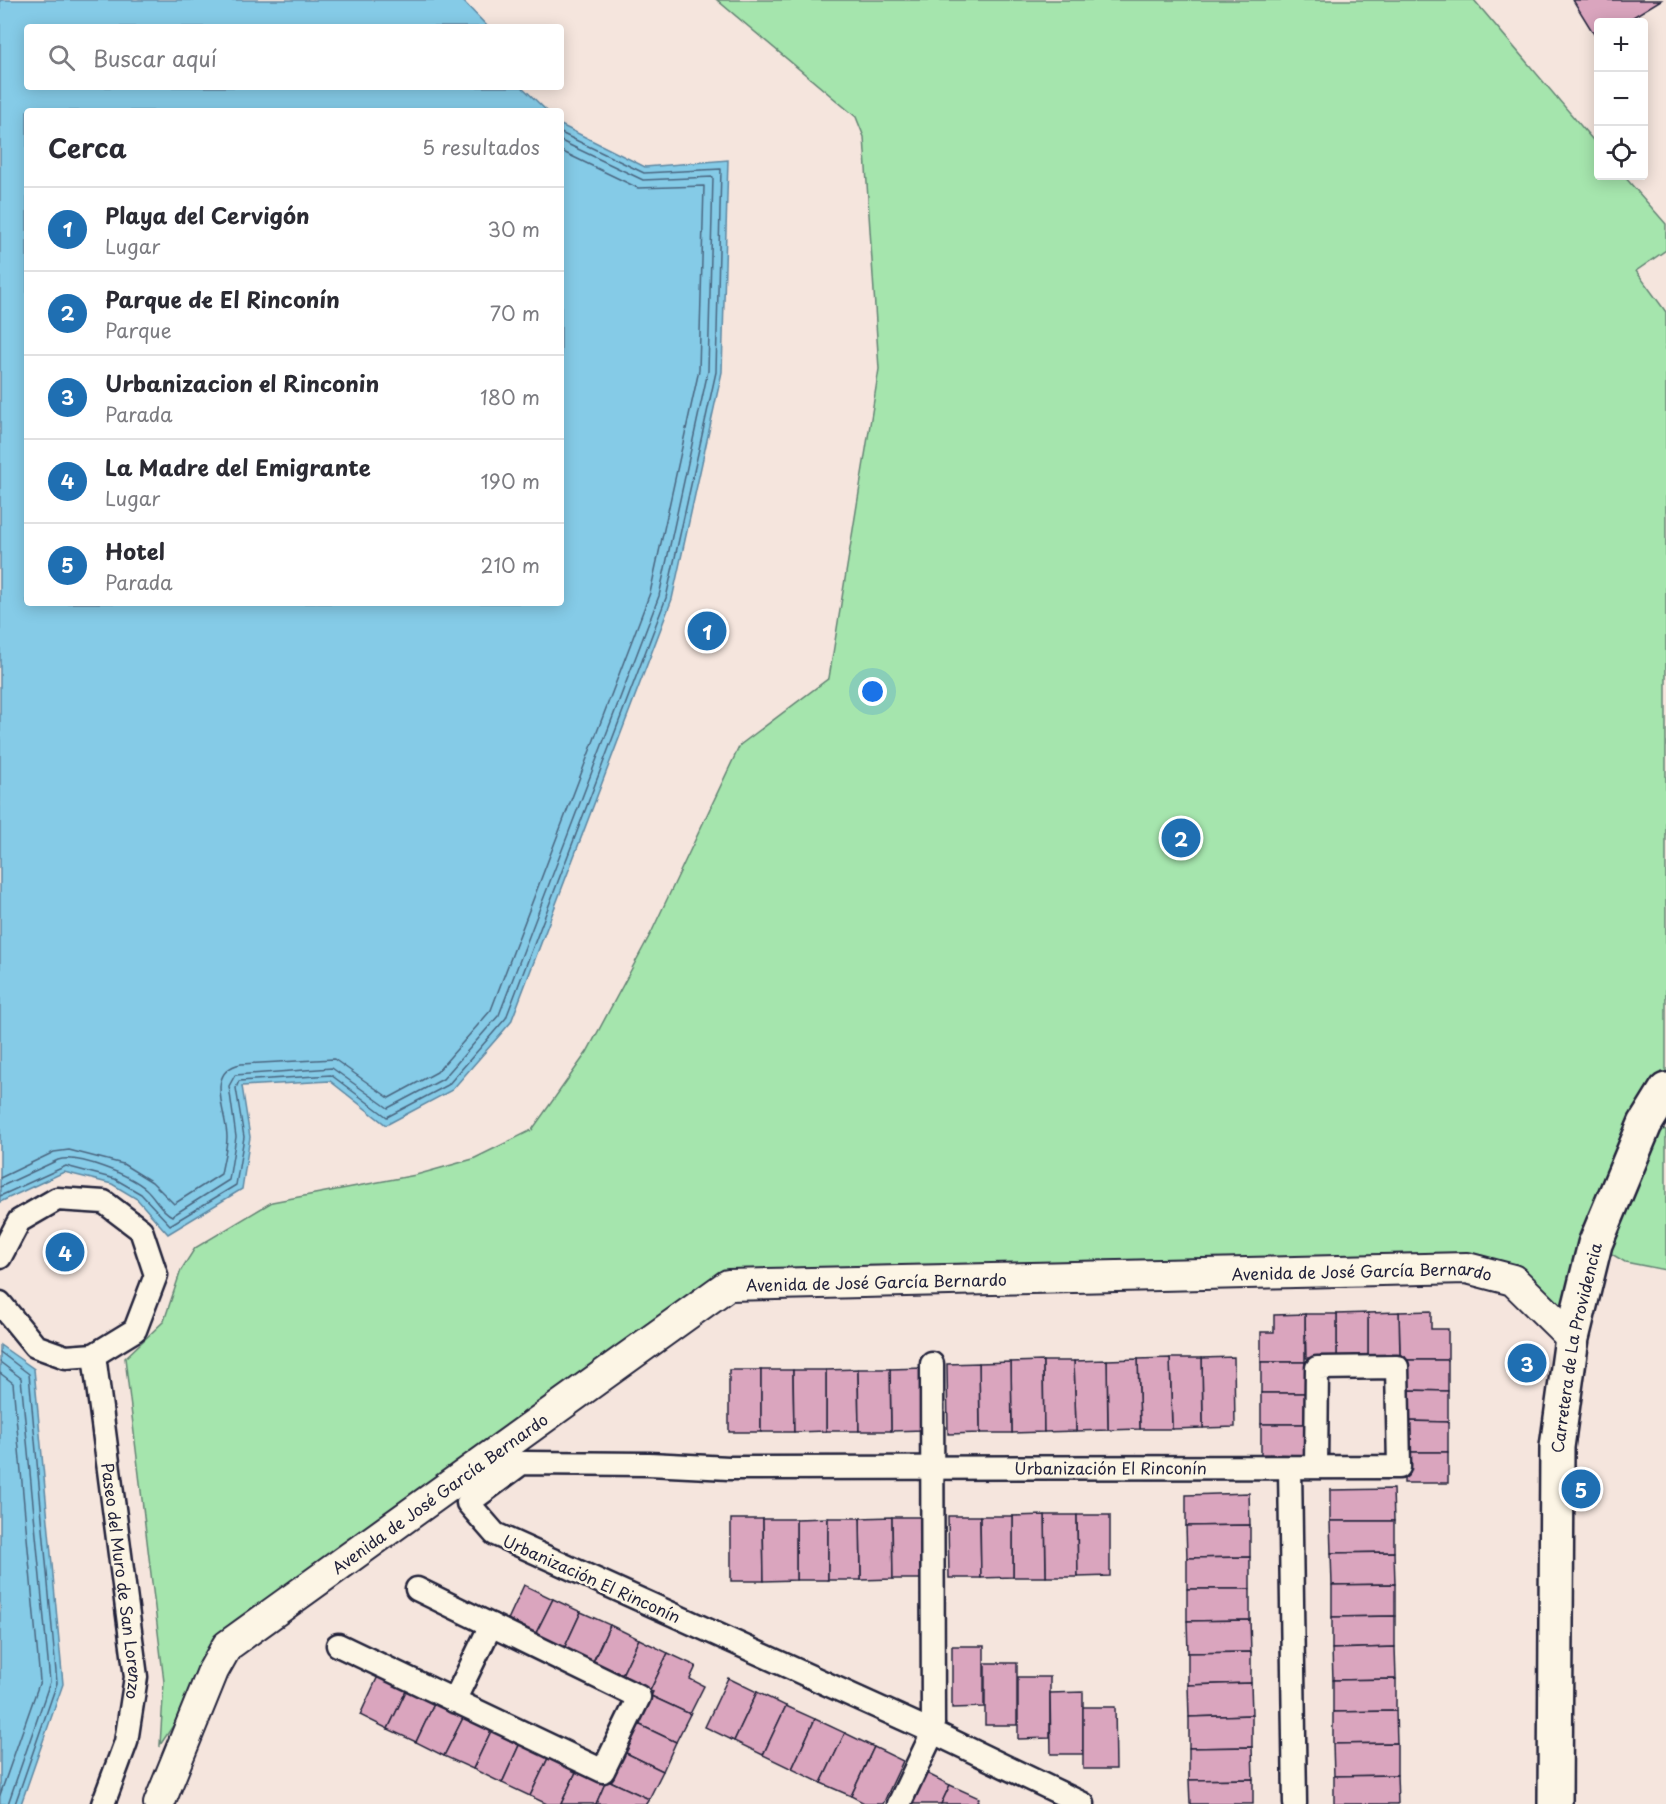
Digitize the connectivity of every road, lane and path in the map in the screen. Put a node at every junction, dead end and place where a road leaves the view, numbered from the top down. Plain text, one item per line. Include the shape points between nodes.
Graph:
1 (1666, 1090) edge
2 (0, 1257) edge
3 (0, 1303) edge
4 (1572, 1338) junction
5 (94, 1355) junction
6 (932, 1364) dead end
7 (1290, 1467) junction
8 (1316, 1467) junction
9 (932, 1468) junction
10 (417, 1589) dead end
11 (491, 1625) junction
12 (338, 1645) dead end
13 (454, 1701) junction
14 (933, 1732) junction
15 (103, 1804) edge
16 (159, 1804) edge
17 (899, 1804) edge
18 (1083, 1804) edge
19 (1295, 1804) edge
20 (1555, 1804) edge

1 - 4 street, Carretera de La Providencia via 1645,1124 1595,1244
2 - 5 street via 19,1221 57,1199 104,1202 141,1230 156,1275 135,1330
3 - 5 street via 35,1346 66,1357
4 - 16 street, Avenida de José García Bernardo via 1513,1280 1467,1268 728,1285 227,1646
4 - 20 street, Carretera de La Providencia via 1557,1447
5 - 15 street, Paseo del Muro de San Lorenzo via 135,1677 126,1742
6 - 9 street
7 - 8 street, Urbanización El Rinconín
7 - 9 street, Urbanización El Rinconín
7 - 19 street
8 - 8 street, Urbanización El Rinconín via 1317,1368 1397,1367 1399,1467
9 - 14 street
9 - 14 street, Urbanización El Rinconín via 522,1463 468,1503 495,1534
10 - 11 street
11 - 13 street
11 - 13 street via 639,1697 603,1772
12 - 13 street
14 - 17 street
14 - 18 street, Urbanización El Rinconín

